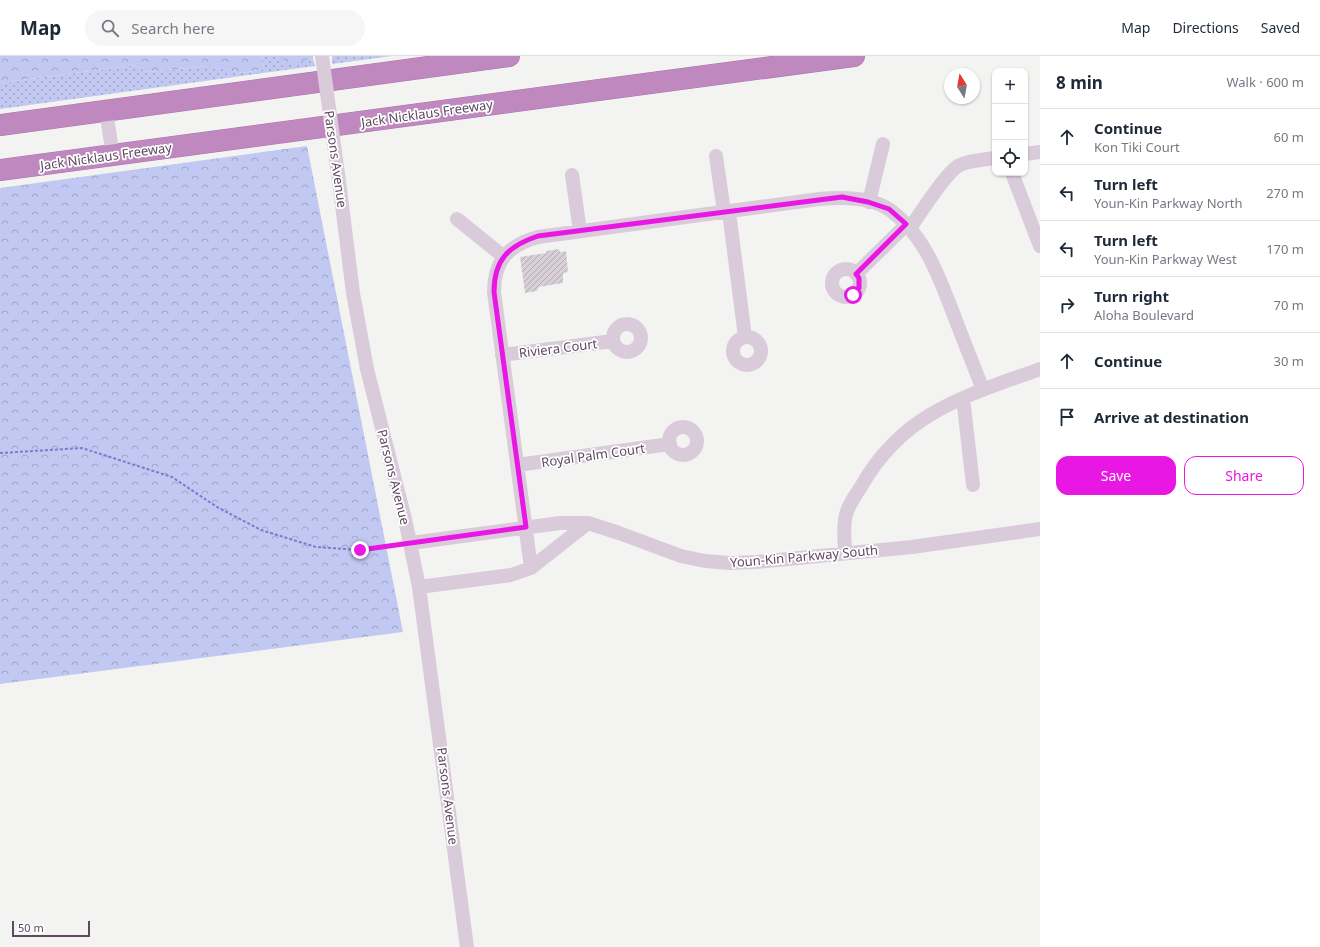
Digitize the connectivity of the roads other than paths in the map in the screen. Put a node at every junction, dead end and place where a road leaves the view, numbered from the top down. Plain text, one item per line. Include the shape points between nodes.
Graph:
1 (322, 56) edge
2 (509, 56) edge
3 (854, 56) edge
4 (106, 111) junction
5 (0, 125) edge
6 (883, 144) dead end
7 (1040, 152) edge
8 (1028, 154) edge
9 (113, 156) junction
10 (716, 156) dead end
11 (992, 158) edge
12 (0, 170) edge
13 (572, 175) dead end
14 (1013, 176) edge
15 (868, 202) junction
16 (727, 212) junction
17 (457, 219) dead end
18 (908, 226) junction
19 (580, 231) junction
20 (1040, 246) edge
21 (504, 257) junction
22 (856, 274) dead end
23 (745, 337) dead end
24 (613, 341) dead end
25 (502, 355) junction
26 (1040, 368) edge
27 (983, 390) junction
28 (962, 398) junction
29 (670, 444) dead end
30 (517, 465) junction
31 (973, 485) dead end
32 (588, 523) junction
33 (526, 527) junction
34 (1040, 530) edge
35 (411, 543) junction
36 (845, 553) junction
37 (531, 568) junction
38 (420, 587) junction
39 (467, 947) edge

1 - 35 street, Parsons Avenue, bridge via 353,293 367,369
2 - 4 highway
3 - 9 highway, Jack Nicklaus Freeway
4 - 5 highway
4 - 9 street
6 - 15 street
7 - 8 street
9 - 12 highway, Jack Nicklaus Freeway
10 - 16 street
11 - 18 street via 958,166
13 - 19 street
14 - 20 street
15 - 16 street via 842,197
15 - 18 street via 889,209
16 - 19 street
16 - 23 street
17 - 21 street
18 - 22 street
18 - 27 street via 935,266
19 - 21 street via 528,240 510,250
21 - 25 street via 495,273 494,283
24 - 25 street, Riviera Court
25 - 30 street
26 - 27 street
27 - 28 street
28 - 31 street
28 - 36 street via 910,427 876,462 848,509 845,519
29 - 30 street, Royal Palm Court
30 - 33 street
32 - 33 street, Youn-Kin Parkway South
32 - 36 street, Youn-Kin Parkway South via 666,552 705,561 757,562
32 - 37 street
33 - 35 street, Youn-Kin Parkway South
33 - 37 street
34 - 36 street, Youn-Kin Parkway South
35 - 38 street, Parsons Avenue
37 - 38 street via 511,575
38 - 39 street, Parsons Avenue

